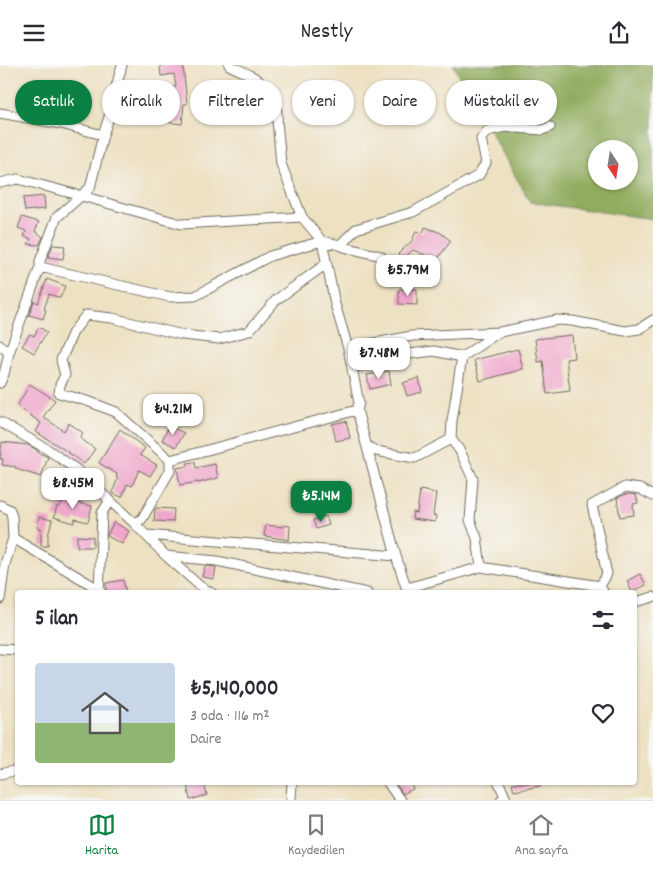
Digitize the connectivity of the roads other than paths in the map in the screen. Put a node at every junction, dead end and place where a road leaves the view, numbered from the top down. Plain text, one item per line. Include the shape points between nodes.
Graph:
1 (122, 65) edge
2 (229, 65) edge
3 (0, 113) edge
4 (550, 127) dead end
5 (103, 135) junction
6 (0, 183) edge
7 (82, 195) junction
8 (302, 217) junction
9 (322, 241) junction
10 (340, 245) junction
11 (382, 256) dead end
12 (326, 264) junction
13 (40, 267) junction
14 (653, 320) edge
15 (500, 332) junction
16 (0, 345) edge
17 (348, 348) junction
18 (9, 353) junction
19 (462, 357) junction
20 (352, 368) junction
21 (0, 383) edge
22 (357, 410) junction
23 (0, 422) edge
24 (451, 439) junction
25 (367, 446) junction
26 (170, 460) junction
27 (653, 496) edge
28 (110, 500) junction
29 (0, 505) edge
30 (134, 523) junction
31 (146, 535) junction
32 (13, 538) junction
33 (166, 556) junction
34 (396, 556) junction
35 (480, 567) junction
36 (602, 589) edge
37 (98, 590) edge
38 (100, 590) edge
39 (203, 590) edge
40 (206, 590) edge
41 (353, 590) edge
42 (408, 590) edge
43 (653, 597) edge
44 (0, 599) edge
45 (637, 601) edge
46 (0, 649) edge
47 (15, 650) edge
48 (15, 771) edge
49 (0, 774) edge
50 (292, 785) edge
51 (389, 785) edge
52 (500, 785) edge
53 (291, 800) edge
54 (400, 800) edge
55 (504, 800) edge

1 - 5 street
2 - 8 street via 257,79 274,100 281,164
3 - 5 street
4 - 10 street via 542,130 505,127 486,131 481,139 486,163 479,175 413,211 356,229
5 - 7 street via 90,188
6 - 7 street via 18,179
7 - 8 street via 181,224
7 - 13 street via 57,217
8 - 9 street
9 - 10 street
9 - 12 street
9 - 13 street via 270,256 195,295 170,297
10 - 11 street
12 - 17 street
12 - 26 street via 276,300 249,331 219,339 86,315 73,332 61,360 65,375 59,393 116,412
13 - 18 street
14 - 15 street via 638,329 625,331 558,320
15 - 17 street via 412,336
15 - 19 street
16 - 18 street
17 - 20 street
18 - 21 street
19 - 20 street via 434,351 385,357
19 - 24 street
20 - 22 street via 359,403
22 - 25 street
22 - 26 street
23 - 28 street via 77,470
24 - 25 street via 415,458 376,451
24 - 35 street via 472,479 470,520 477,538
25 - 34 street
26 - 30 street via 170,471 142,519
27 - 36 street via 640,489 625,487 592,505 606,574
28 - 30 street
28 - 38 street via 102,513
29 - 32 street via 10,510
30 - 31 street
31 - 33 street
31 - 34 street
32 - 37 street
32 - 44 street
33 - 39 street
33 - 40 street
33 - 41 street via 217,561
34 - 42 street
35 - 36 street
35 - 42 street
43 - 45 street
46 - 47 street
48 - 49 street
50 - 53 street
51 - 54 street
52 - 55 street

